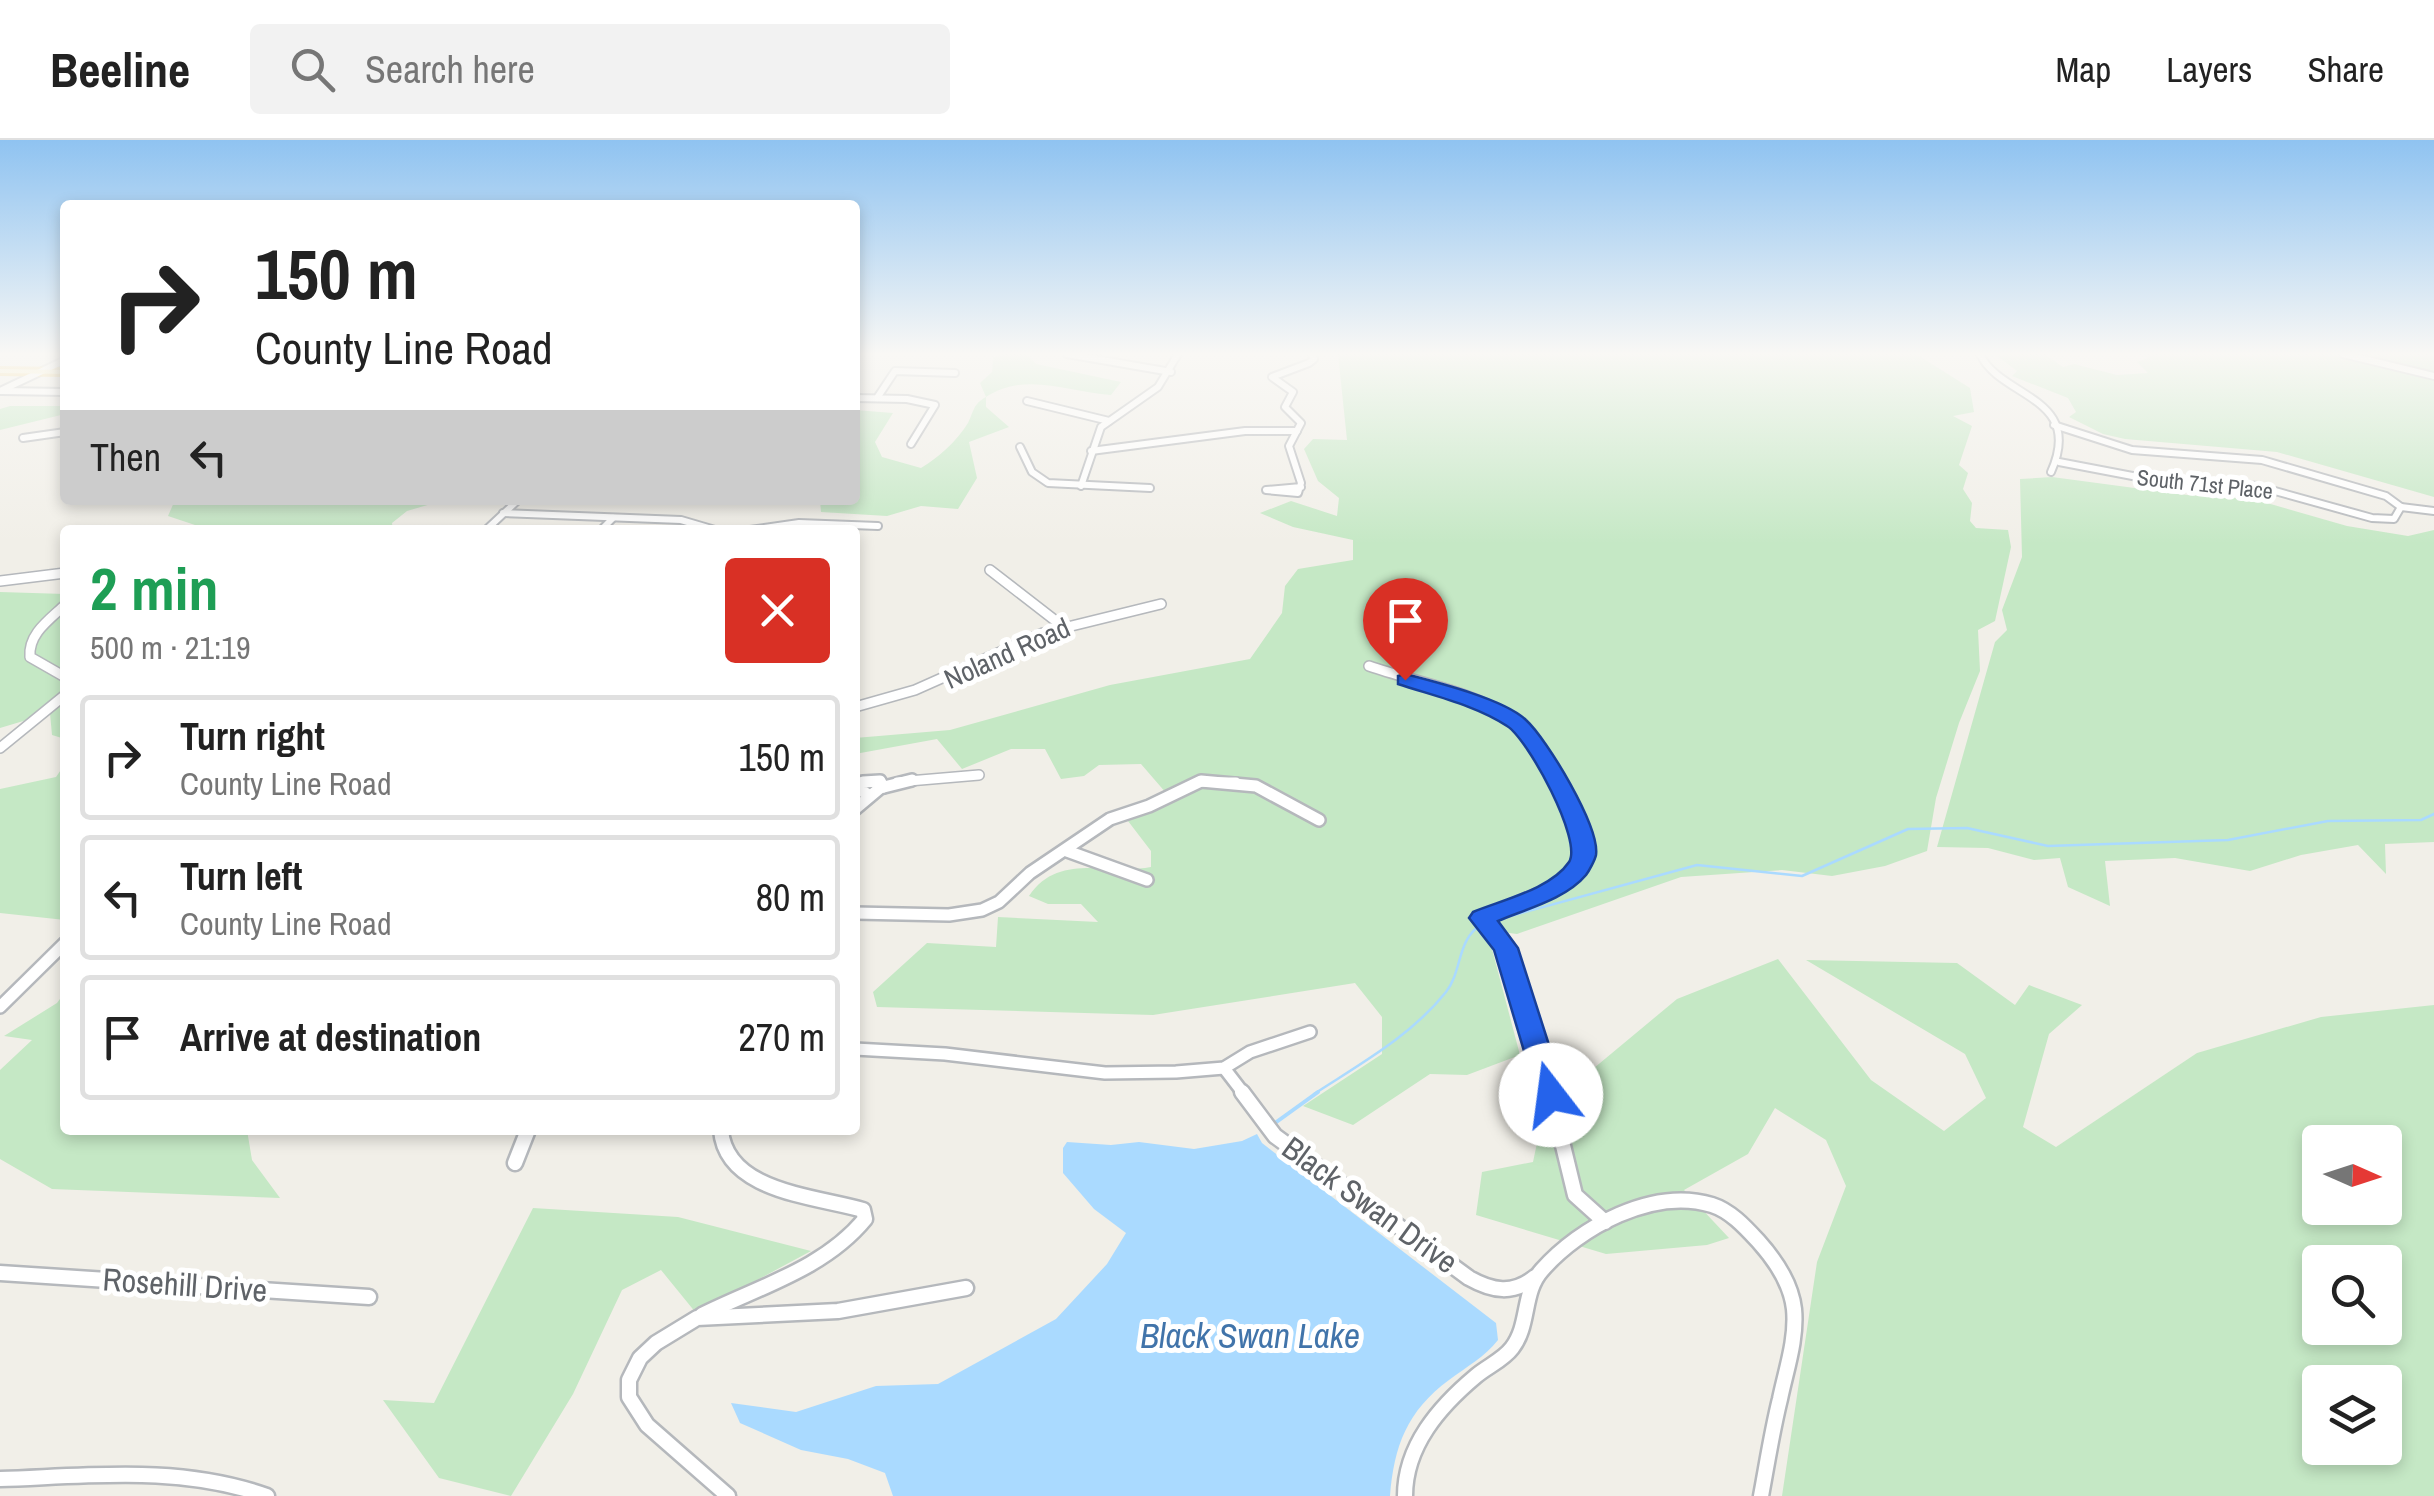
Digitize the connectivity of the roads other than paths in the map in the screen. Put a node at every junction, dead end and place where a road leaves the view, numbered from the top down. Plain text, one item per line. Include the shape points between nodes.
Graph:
1 (927, 417) edge
2 (1093, 417) edge
3 (1114, 417) edge
4 (1295, 417) edge
5 (2050, 417) edge
6 (1108, 421) junction
7 (2054, 425) junction
8 (1297, 431) junction
9 (60, 433) edge
10 (24, 438) dead end
11 (911, 444) dead end
12 (1020, 448) dead end
13 (1091, 451) junction
14 (2058, 462) junction
15 (2052, 472) dead end
16 (1081, 486) junction
17 (1301, 487) dead end
18 (1150, 488) dead end
19 (513, 505) edge
20 (2401, 507) junction
21 (2434, 511) edge
22 (503, 514) junction
23 (612, 518) junction
24 (491, 525) edge
25 (606, 525) edge
26 (701, 525) edge
27 (784, 525) edge
28 (851, 525) edge
29 (860, 525) edge
30 (878, 526) dead end
31 (990, 570) dead end
32 (60, 573) edge
33 (0, 581) edge
34 (1161, 604) dead end
35 (60, 610) edge
36 (1061, 625) junction
37 (1370, 666) dead end
38 (60, 674) edge
39 (60, 699) edge
40 (860, 706) edge
41 (0, 748) edge
42 (979, 776) dead end
43 (860, 789) edge
44 (1319, 820) dead end
45 (1067, 851) junction
46 (1146, 880) dead end
47 (860, 913) edge
48 (60, 948) edge
49 (0, 1006) edge
50 (1310, 1032) dead end
51 (860, 1049) edge
52 (1224, 1068) junction
53 (526, 1135) edge
54 (721, 1135) edge
55 (515, 1164) dead end
56 (1605, 1222) junction
57 (1540, 1271) junction
58 (0, 1273) edge
59 (966, 1288) dead end
60 (370, 1296) dead end
61 (696, 1318) junction
62 (0, 1480) edge
63 (268, 1496) edge
64 (728, 1496) edge
65 (1405, 1496) edge
66 (1761, 1496) edge

1 - 11 street
2 - 6 street
3 - 6 street
4 - 8 street
5 - 7 street
6 - 13 street
7 - 14 street
7 - 20 street via 2132,450 2274,463 2386,496
8 - 13 street via 1261,428
8 - 17 street via 1289,446
9 - 10 street
12 - 16 street via 1036,476
13 - 16 street
14 - 15 street
14 - 20 street, South 71st Place via 2144,478 2267,488 2372,518 2394,518
16 - 18 street
19 - 22 street
20 - 21 street
22 - 23 street
22 - 24 street
23 - 25 street
23 - 26 street
27 - 28 street
29 - 30 street
31 - 36 street
32 - 33 street
34 - 36 street, Noland Road
35 - 38 street via 34,635 28,652
36 - 40 street, Noland Road via 945,680
37 - 56 street via 1518,724 1582,832 1584,856 1576,871 1482,918 1506,948 1543,1062 1575,1196
39 - 41 street
42 - 43 street via 882,787 880,781 863,782
44 - 45 street via 1256,786 1201,781 1110,819
45 - 46 street
45 - 47 street via 982,910
48 - 49 street
50 - 52 street
51 - 52 street via 1104,1073
52 - 57 street, Black Swan Drive via 1276,1136 1485,1288 1524,1287
53 - 55 street
54 - 61 street via 732,1168 863,1210 864,1220 832,1251
56 - 57 street, Black Swan Drive
56 - 66 street, Black Swan Drive via 1652,1205 1711,1205 1743,1224 1773,1260 1791,1292 1795,1324
57 - 65 street, Black Swan Drive via 1514,1345 1439,1413 1406,1470
58 - 60 street, Rosehill Drive
59 - 61 street via 838,1311
61 - 64 street via 640,1358 629,1396 646,1425
62 - 63 street via 205,1478

